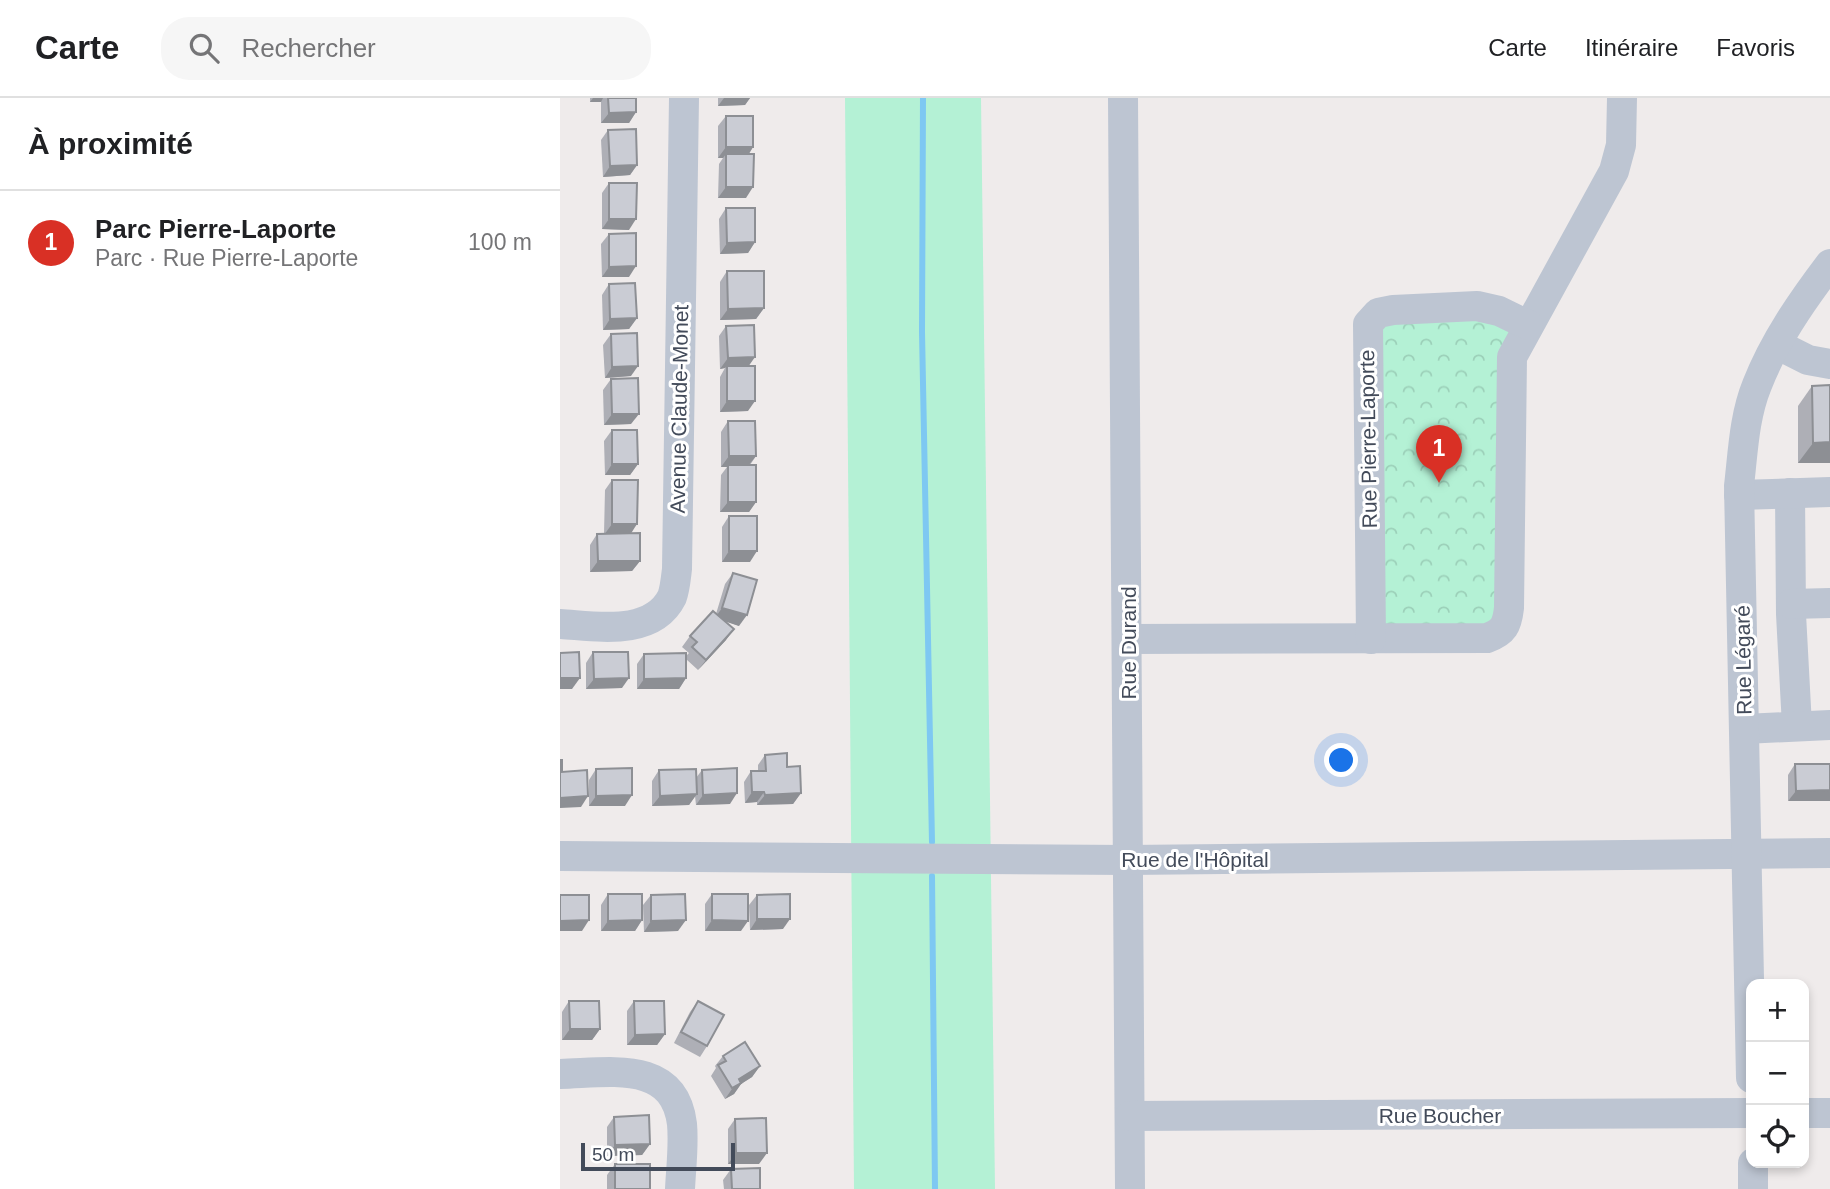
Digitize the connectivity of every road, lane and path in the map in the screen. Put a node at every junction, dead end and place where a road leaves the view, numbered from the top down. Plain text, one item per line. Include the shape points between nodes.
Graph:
1 (684, 98) edge
2 (1123, 98) edge
3 (1622, 98) edge
4 (1830, 264) edge
5 (1528, 325) junction
6 (1777, 345) junction
7 (1830, 364) edge
8 (1830, 492) edge
9 (1790, 493) junction
10 (1739, 495) junction
11 (1830, 603) edge
12 (1791, 609) junction
13 (1742, 616) junction
14 (560, 624) edge
15 (1128, 639) junction
16 (1371, 639) junction
17 (1830, 725) edge
18 (1797, 726) junction
19 (1744, 729) junction
20 (1830, 853) edge
21 (1747, 854) junction
22 (560, 856) edge
23 (1128, 860) junction
24 (1750, 1042) edge
25 (560, 1074) edge
26 (1746, 1113) edge
27 (1809, 1113) edge
28 (1830, 1113) edge
29 (1130, 1116) junction
30 (1753, 1168) edge
31 (680, 1189) edge
32 (1130, 1189) edge
33 (1753, 1189) edge

1 - 14 street, Avenue Claude-Monet via 677,569 672,596 656,616 635,625
2 - 15 street, Rue Durand
3 - 5 street via 1621,145 1614,171
4 - 6 street, Rue Légaré
5 - 16 street via 1512,357 1507,622 1501,633 1488,638
5 - 16 street, Rue Pierre-Laporte via 1477,306 1393,310 1378,313 1367,324
6 - 7 street via 1808,360
6 - 10 street, Rue Légaré via 1757,385 1745,432
8 - 9 street
9 - 10 street
9 - 12 street
10 - 13 street, Rue Légaré
11 - 12 street
12 - 13 street
12 - 18 street
13 - 19 street, Rue Légaré
15 - 16 street
15 - 23 street, Rue Durand
17 - 18 street
18 - 19 street
19 - 21 street, Rue Légaré
20 - 21 street, Rue de l'Hôpital
21 - 23 street, Rue de l'Hôpital
21 - 24 street, Rue Légaré
22 - 23 street, Rue de l'Hôpital
23 - 29 street, Rue Durand
25 - 31 street via 631,1073 653,1077 668,1090 678,1105 682,1127
26 - 29 street, Rue Boucher
27 - 28 street
29 - 32 street, Rue Durand
30 - 33 street

